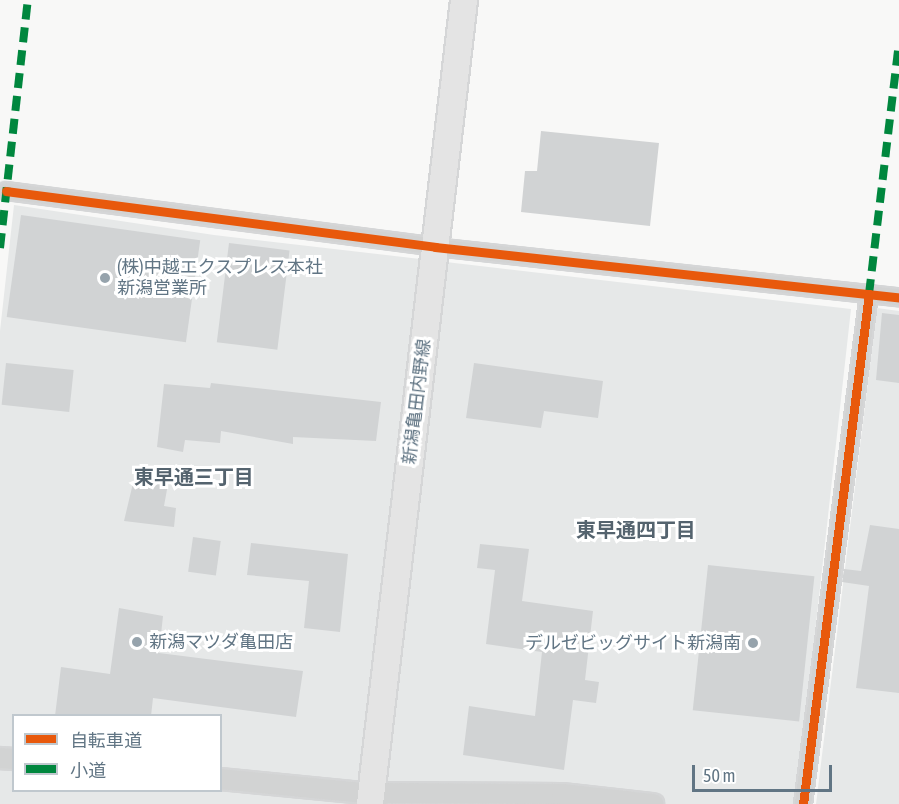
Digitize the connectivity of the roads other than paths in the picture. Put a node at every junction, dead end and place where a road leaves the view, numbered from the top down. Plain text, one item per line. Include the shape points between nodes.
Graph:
1 (464, 0) edge
2 (6, 191) dead end
3 (435, 247) junction
4 (869, 294) junction
5 (899, 297) edge
6 (222, 779) edge
7 (370, 799) edge
8 (433, 804) edge
9 (653, 804) edge
10 (803, 804) edge

1 - 3 main road, 新潟亀田内野線
2 - 3 street
3 - 4 street
3 - 7 main road, 新潟亀田内野線
4 - 5 street
4 - 10 street
6 - 7 street
7 - 8 street
7 - 9 street via 562,794

